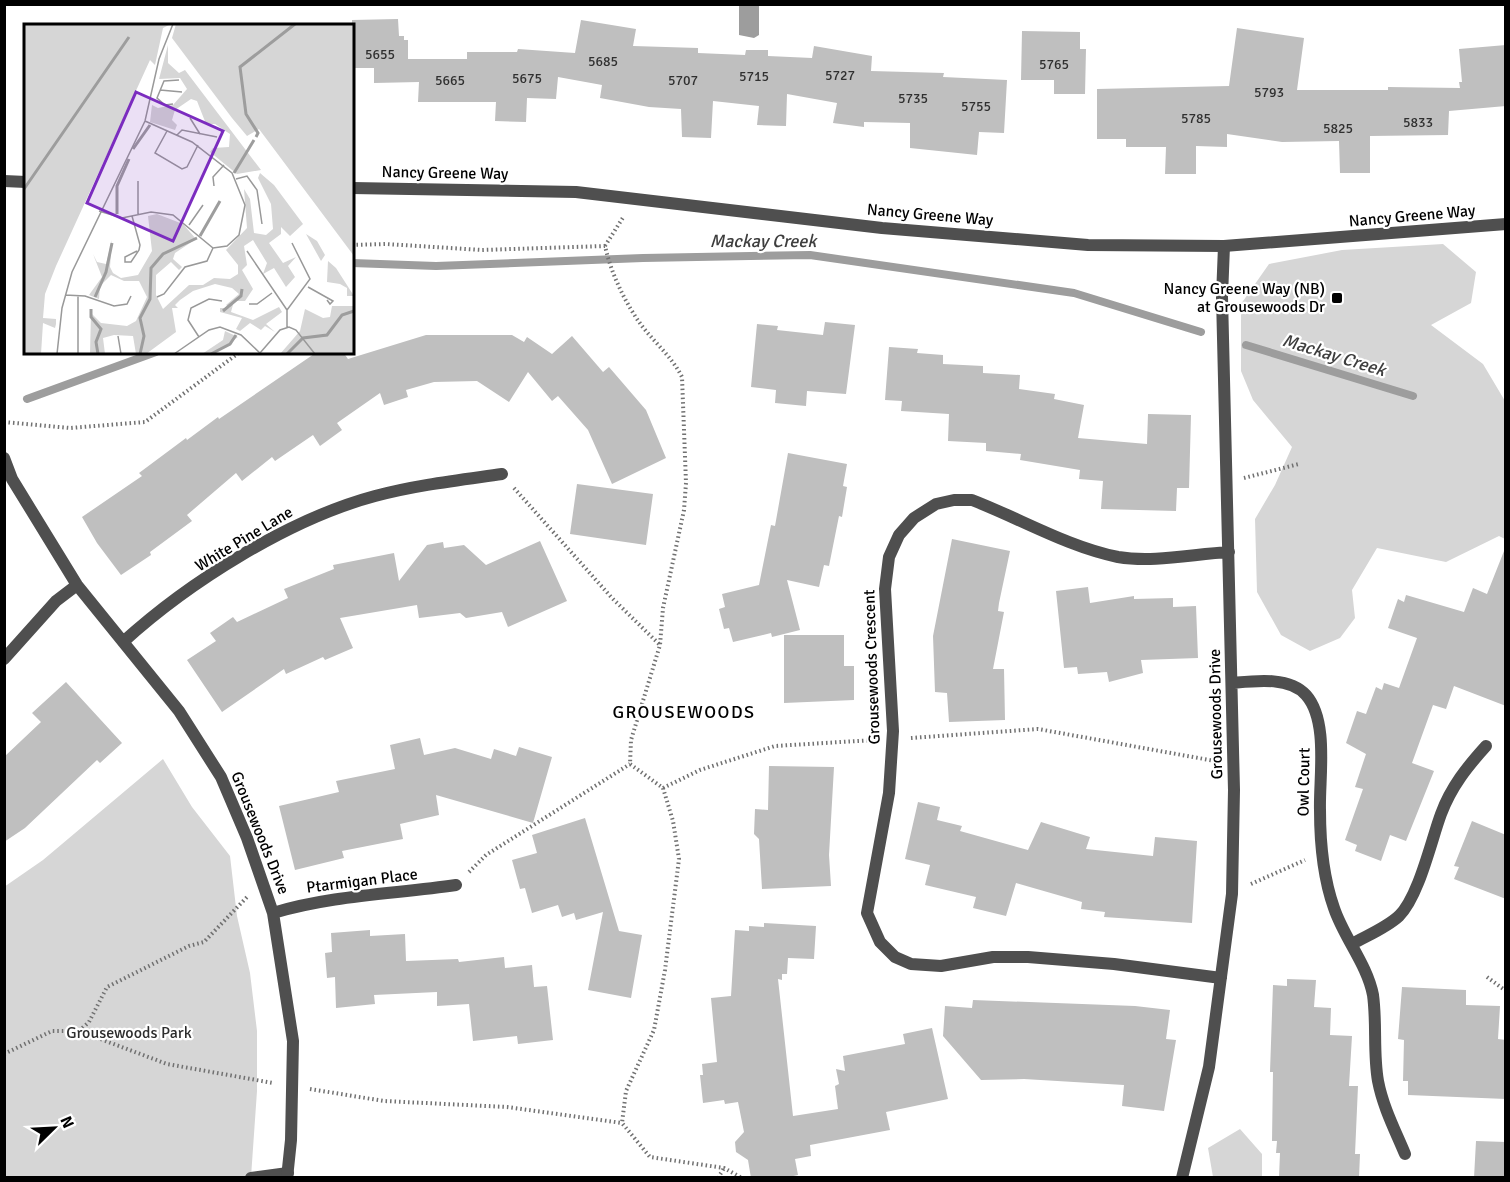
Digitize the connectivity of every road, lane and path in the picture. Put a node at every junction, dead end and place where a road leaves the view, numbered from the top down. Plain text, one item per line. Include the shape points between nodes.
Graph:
1 (4, 181) edge
2 (24, 182) edge
3 (354, 188) edge
4 (634, 199) junction
5 (1506, 224) edge
6 (354, 245) edge
7 (605, 246) junction
8 (1224, 246) junction
9 (237, 354) edge
10 (4, 422) edge
11 (4, 458) edge
12 (1299, 464) dead end
13 (501, 474) joint
14 (1228, 482) junction
15 (1229, 552) junction
16 (77, 585) junction
17 (123, 642) junction
18 (660, 645) junction
19 (4, 659) edge
20 (1232, 683) junction
21 (893, 739) junction
22 (1486, 746) dead end
23 (630, 764) junction
24 (1234, 764) junction
25 (663, 788) junction
26 (1322, 853) junction
27 (262, 881) junction
28 (456, 885) joint
29 (1232, 894) junction
30 (273, 913) junction
31 (1352, 944) junction
32 (1487, 977) dead end
33 (1221, 978) junction
34 (1506, 991) edge
35 (79, 1031) junction
36 (4, 1054) edge
37 (292, 1087) junction
38 (622, 1123) junction
39 (1405, 1154) dead end
40 (724, 1168) junction
41 (287, 1175) edge
42 (251, 1178) edge
43 (718, 1178) edge
44 (742, 1178) edge
45 (1182, 1178) edge

1 - 2 street
3 - 4 street, Nancy Greene Way via 576,192
4 - 7 path
4 - 8 street, Nancy Greene Way via 882,228 1076,244
5 - 8 street, Nancy Greene Way
6 - 7 path via 482,250
7 - 18 path via 610,269 641,325 675,363 682,377 684,510 663,608
8 - 14 street, Grousewoods Drive
9 - 10 path via 145,422 70,428
11 - 16 street, Grousewoods Drive via 22,497
12 - 14 path
13 - 17 street, White Pine Lane via 376,496 291,528 181,596
13 - 18 path
14 - 15 street, Grousewoods Drive
15 - 20 street, Grousewoods Drive
15 - 21 street, Grousewoods Crescent via 1147,559 1120,557 1088,549 972,500 936,504 914,518 889,557 885,589
16 - 17 street, Grousewoods Drive
16 - 19 street via 48,610
17 - 27 street, Grousewoods Drive via 179,711 221,777
18 - 23 path via 631,740
20 - 24 street, Grousewoods Drive
20 - 26 street, Owl Court via 1277,682 1306,695 1322,742
21 - 24 path via 1038,729
21 - 25 path via 775,746 700,770
21 - 33 street, Grousewoods Crescent via 889,793 867,913 880,942 895,957 911,964 941,966 993,957 1028,957
22 - 31 street via 1453,788 1420,876 1401,914
23 - 25 path
23 - 28 path via 486,855
24 - 29 street, Grousewoods Drive
25 - 38 path via 679,859 654,1030 626,1091
26 - 29 path
26 - 31 street, Owl Court via 1334,910
27 - 30 street, Grousewoods Drive
27 - 35 path via 204,942 107,987 89,1022
28 - 30 street, Ptarmigan Place via 361,896
29 - 33 street, Grousewoods Drive
30 - 37 street, Grousewoods Drive via 293,1041
31 - 39 street, Owl Court via 1372,994 1378,1081
32 - 34 path
33 - 45 street, Grousewoods Drive via 1209,1068
35 - 36 path via 52,1030
35 - 37 path via 167,1064
37 - 38 path via 384,1101 507,1107
37 - 41 street, Grousewoods Drive
38 - 40 path via 650,1157
40 - 43 path
40 - 44 path
41 - 42 street

